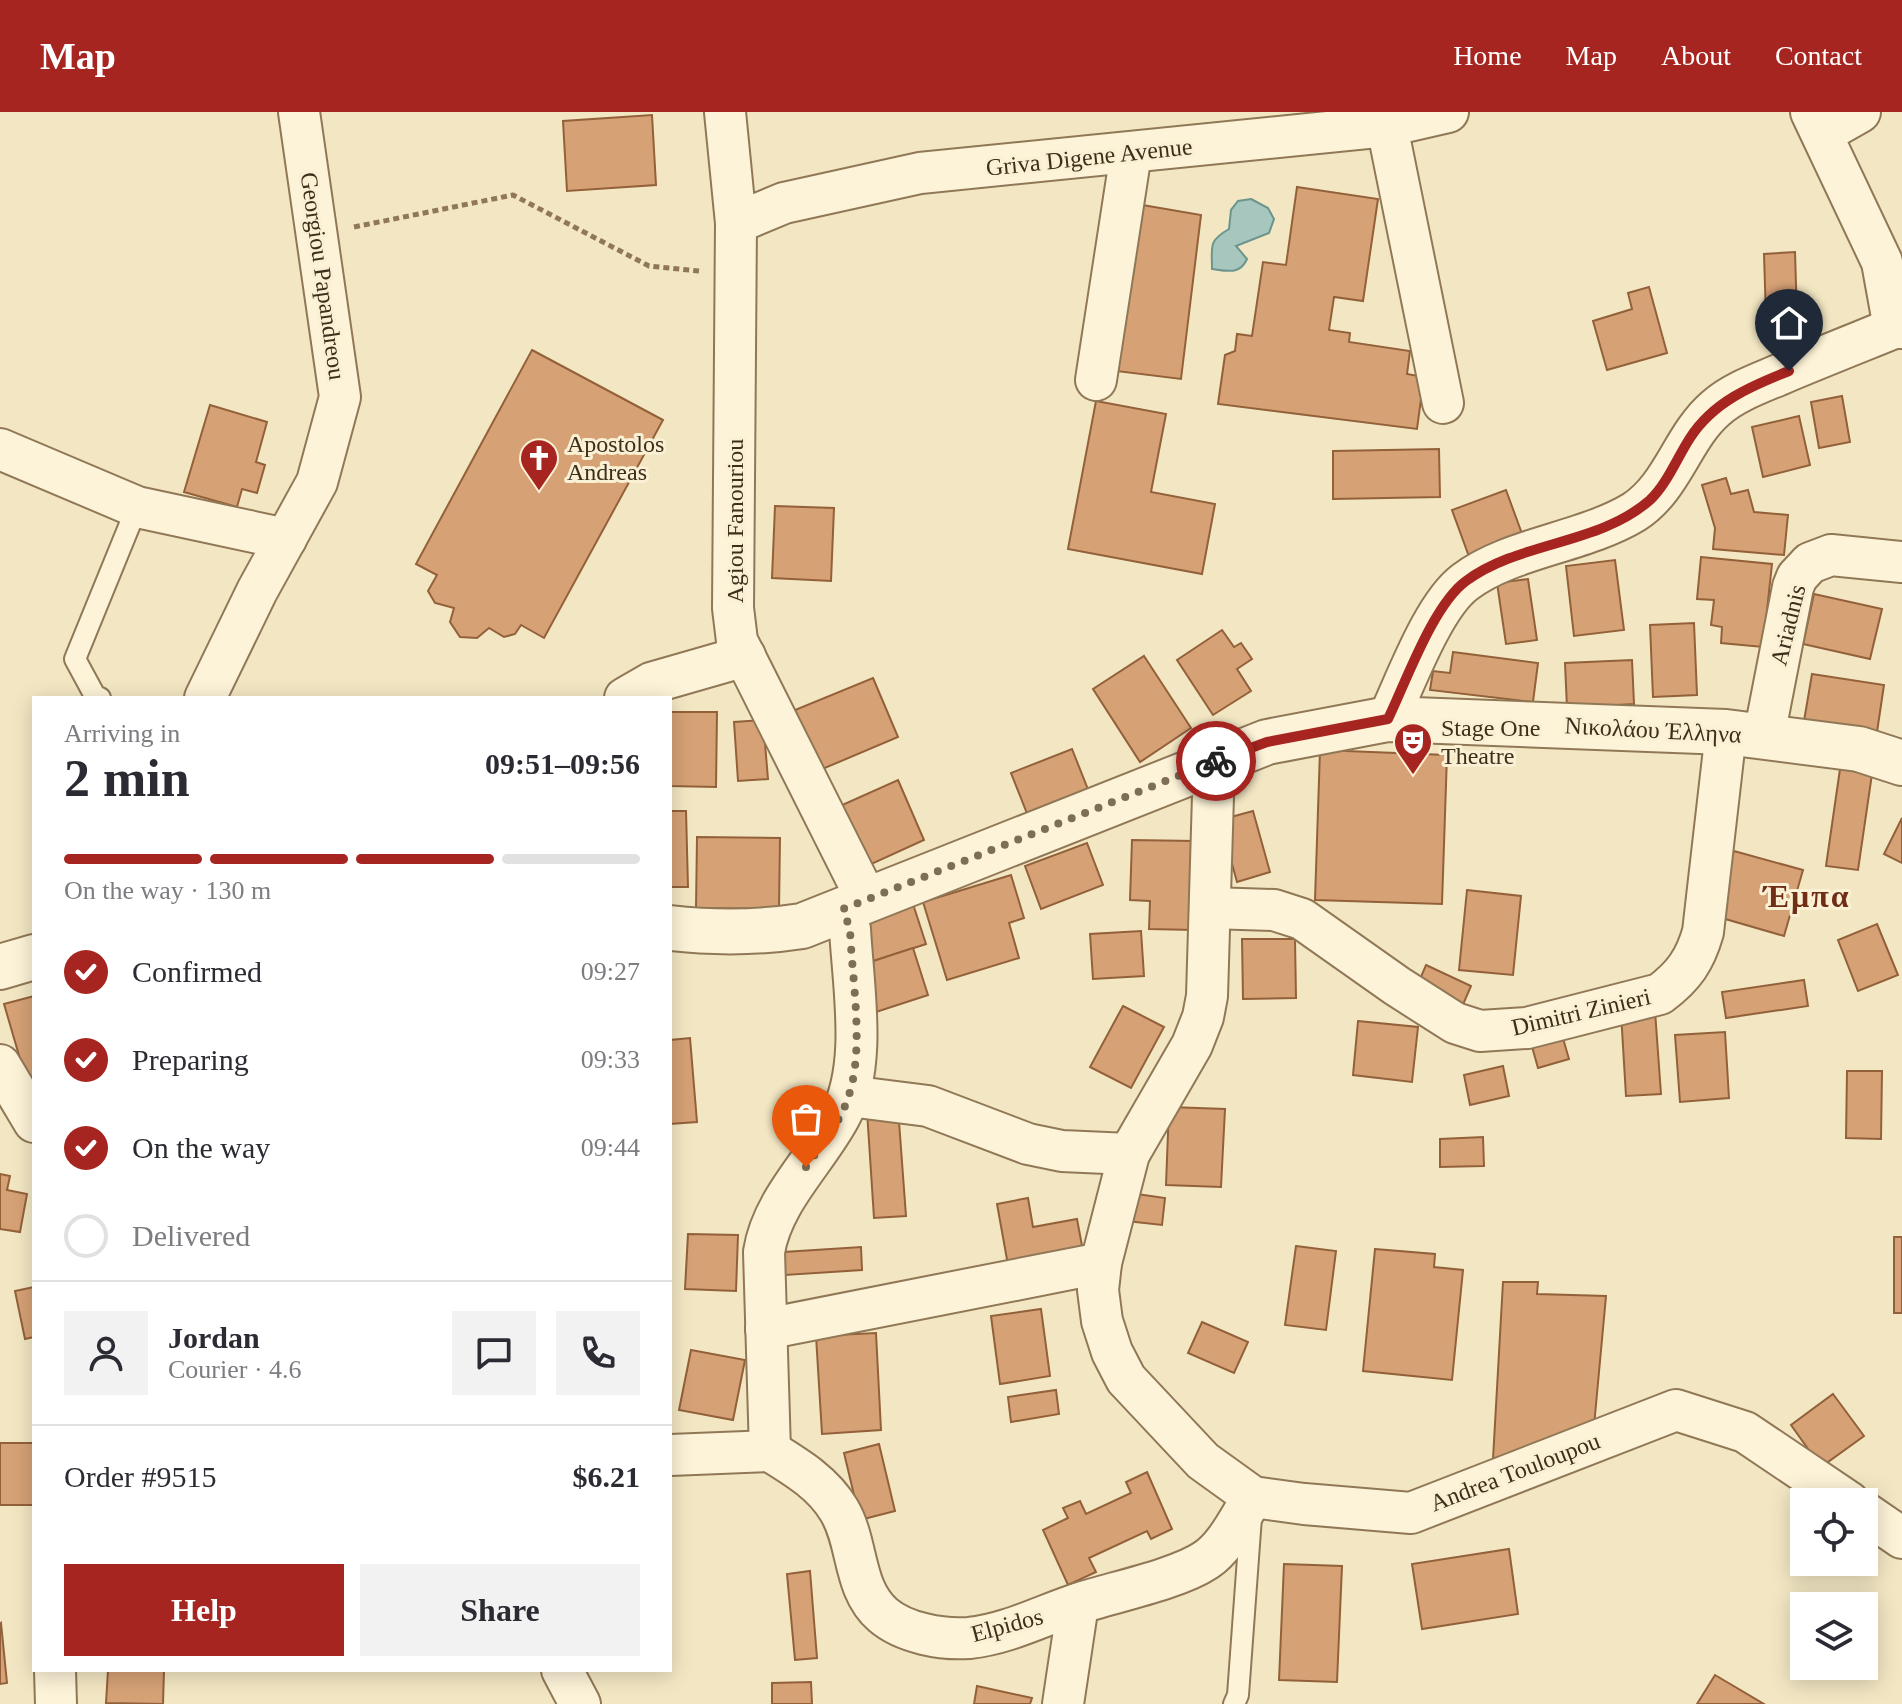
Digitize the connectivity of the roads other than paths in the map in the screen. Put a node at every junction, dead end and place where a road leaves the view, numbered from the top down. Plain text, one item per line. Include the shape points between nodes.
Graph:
1 (299, 112) edge
2 (725, 112) edge
3 (1448, 112) edge
4 (1860, 112) edge
5 (1817, 123) edge
6 (1387, 126) junction
7 (1225, 128) edge
8 (1131, 153) junction
9 (736, 223) junction
10 (1898, 328) edge
11 (1096, 380) dead end
12 (1443, 403) dead end
13 (0, 449) edge
14 (137, 507) junction
15 (286, 539) junction
16 (1902, 562) edge
17 (745, 656) junction
18 (95, 696) edge
19 (206, 696) edge
20 (628, 696) edge
21 (1388, 719) junction
22 (1745, 734) junction
23 (1214, 762) junction
24 (1902, 763) edge
25 (855, 905) junction
26 (1210, 908) junction
27 (672, 928) edge
28 (32, 958) edge
29 (0, 967) edge
30 (0, 1065) edge
31 (849, 1096) junction
32 (32, 1119) edge
33 (1129, 1154) junction
34 (1101, 1263) junction
35 (766, 1329) junction
36 (770, 1451) junction
37 (672, 1455) edge
38 (1828, 1488) edge
39 (1253, 1497) junction
40 (1878, 1522) edge
41 (1902, 1538) edge
42 (1078, 1604) junction
43 (55, 1672) edge
44 (563, 1672) edge
45 (56, 1704) edge
46 (580, 1704) edge
47 (1063, 1704) edge
48 (1234, 1704) edge

1 - 15 street, Georgiou Papandreou via 340,397 317,482
2 - 9 street, Agiou Fanouriou
3 - 6 street, Griva Digene Avenue
4 - 5 street
5 - 10 street via 1882,262
6 - 7 street, Griva Digene Avenue
6 - 12 street
7 - 8 street, Griva Digene Avenue
8 - 9 street, Griva Digene Avenue via 920,173 784,203
8 - 11 street
9 - 17 street, Agiou Fanouriou via 733,608 737,641
10 - 21 street via 1751,387 1717,407 1692,435 1652,498 1634,512 1464,582 1436,619
13 - 14 street
14 - 15 street
14 - 18 lane via 75,659
15 - 19 street, Georgiou Papandreou
16 - 22 street, Ariadnis via 1831,555 1810,563 1797,577
17 - 20 street via 651,683
17 - 25 street, Agiou Fanouriou
21 - 22 street, Νικολάου Έλληνα
21 - 23 street, Νικολάου Έλληνα via 1267,742
22 - 24 street, Νικολάου Έλληνα via 1859,749
22 - 26 street, Dimitri Zinieri via 1695,959 1660,994 1527,1028 1480,1031 1455,1023 1302,919 1274,910
23 - 25 street, Νικολάου Έλληνα
23 - 26 street, Andrea Touloupou
25 - 27 street, Νικολάου Έλληνα via 802,926 759,932
25 - 31 street, Agiou Fanouriou via 850,929 857,1056
26 - 33 street, Andrea Touloupou via 1203,1017
28 - 29 street
30 - 32 street
31 - 33 street via 928,1106 1028,1144
31 - 35 street, Agiou Fanouriou via 767,1235
33 - 34 street, Andrea Touloupou
34 - 35 street
34 - 39 street, Andrea Touloupou via 1102,1321 1126,1379 1203,1461
35 - 36 street, Agiou Fanouriou
36 - 37 street
36 - 42 street, Elpidos via 821,1486 840,1510 865,1591 885,1618 938,1637 967,1638
38 - 39 street, Andrea Touloupou via 1745,1432 1676,1410 1411,1513
39 - 42 street, Elpidos via 1207,1559
39 - 48 lane
40 - 41 street
42 - 47 street
43 - 45 street
44 - 46 street

